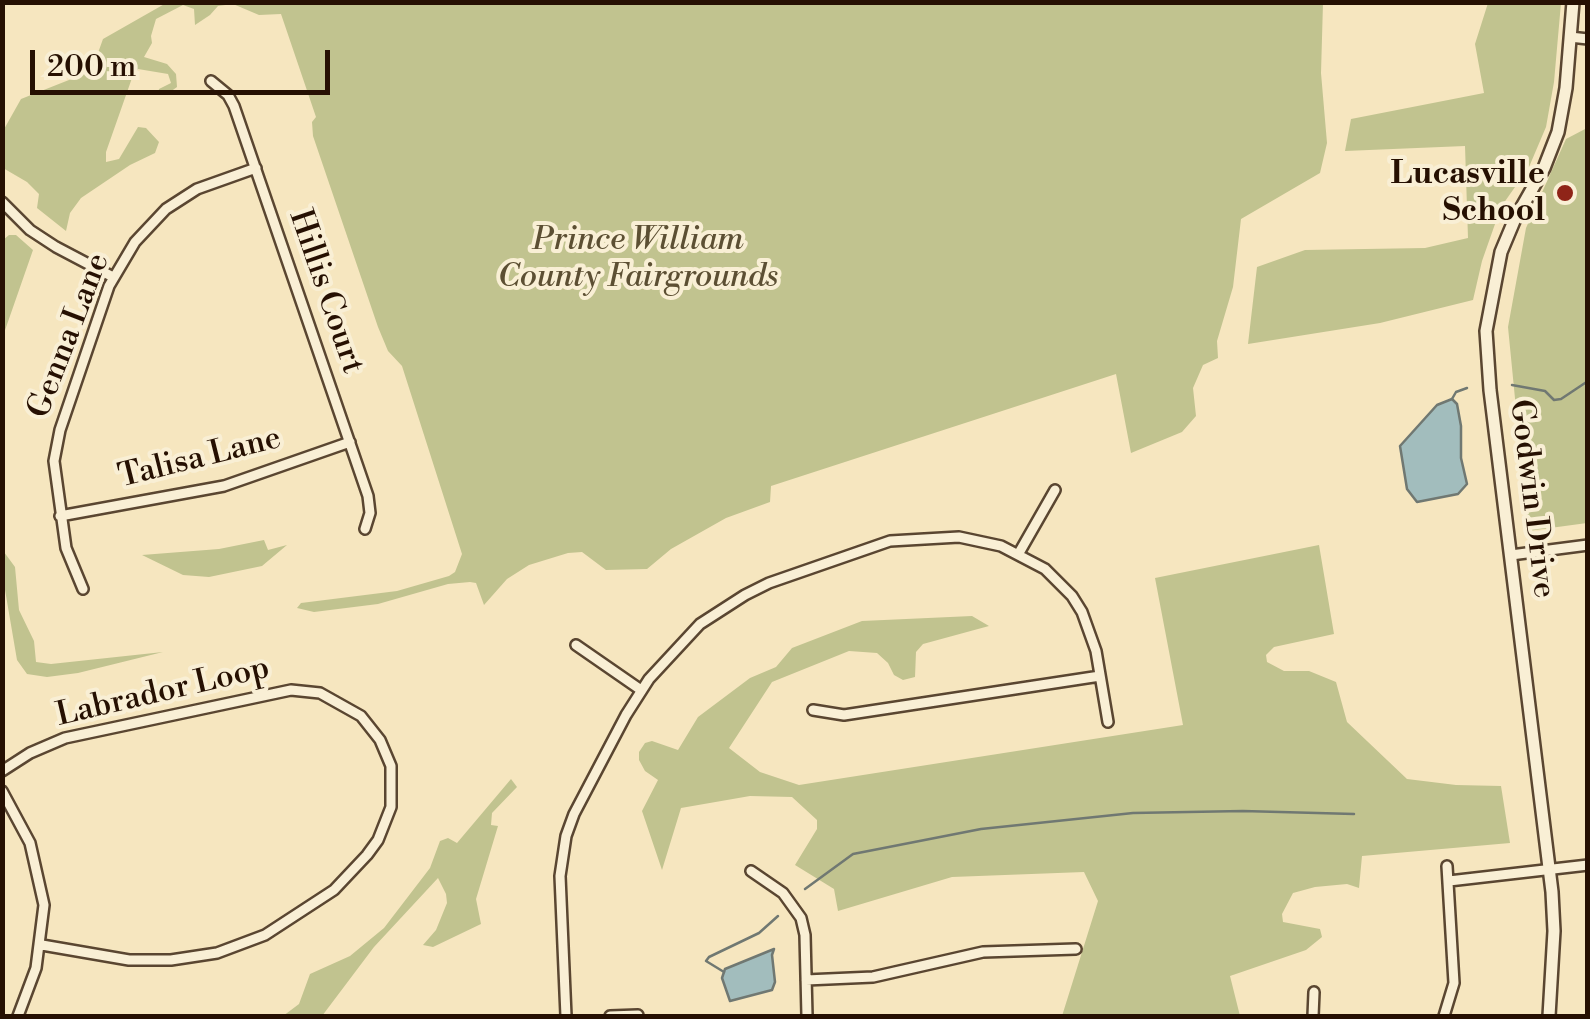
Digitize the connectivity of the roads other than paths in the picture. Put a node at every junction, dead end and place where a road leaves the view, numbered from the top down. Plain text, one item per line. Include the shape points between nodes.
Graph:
1 (1573, 2) edge
2 (1570, 38) junction
3 (1588, 39) edge
4 (210, 81) dead end
5 (256, 168) junction
6 (2, 202) edge
7 (113, 277) junction
8 (350, 442) junction
9 (1055, 490) dead end
10 (60, 516) junction
11 (365, 529) dead end
12 (1588, 545) edge
13 (1019, 553) junction
14 (1511, 555) junction
15 (83, 589) dead end
16 (576, 645) dead end
17 (1100, 676) junction
18 (641, 690) junction
19 (813, 710) dead end
20 (1108, 722) dead end
21 (2, 771) edge
22 (2, 792) edge
23 (1588, 865) edge
24 (1447, 866) dead end
25 (1550, 870) junction
26 (751, 872) dead end
27 (1448, 881) junction
28 (42, 945) junction
29 (1076, 949) dead end
30 (806, 980) junction
31 (1314, 992) dead end
32 (638, 1015) edge
33 (18, 1016) edge
34 (566, 1016) edge
35 (610, 1016) edge
36 (807, 1016) edge
37 (1313, 1016) edge
38 (1444, 1016) edge
39 (1549, 1016) edge

1 - 2 street, Godwin Drive
2 - 3 street
2 - 14 street, Godwin Drive via 1558,132 1506,240 1487,319
4 - 5 street, Hillis Court via 234,106
5 - 7 street, Genna Lane via 197,189 166,209
5 - 8 street, Hillis Court
6 - 7 street via 56,248
7 - 10 street, Genna Lane via 56,444
8 - 10 street, Talisa Lane via 224,486
8 - 11 street, Hillis Court via 370,502
9 - 13 street
10 - 15 street, Genna Lane
12 - 14 street
13 - 17 street via 1072,596 1090,629
13 - 18 street via 959,537 868,547 770,583 716,612
14 - 25 street, Godwin Drive
16 - 18 street
17 - 19 street via 844,715
17 - 20 street
18 - 34 street via 566,836 560,886
21 - 28 street, Labrador Loop via 65,738 292,690 320,693 361,716 390,766 391,807 367,855 334,890 265,936 171,960
22 - 28 street via 38,866
23 - 25 street
24 - 27 street
25 - 27 street
25 - 39 street, Godwin Drive
26 - 30 street via 799,913
27 - 38 street via 1454,983
28 - 33 street
29 - 30 street via 982,952 874,977
30 - 36 street
31 - 37 street
32 - 35 street

